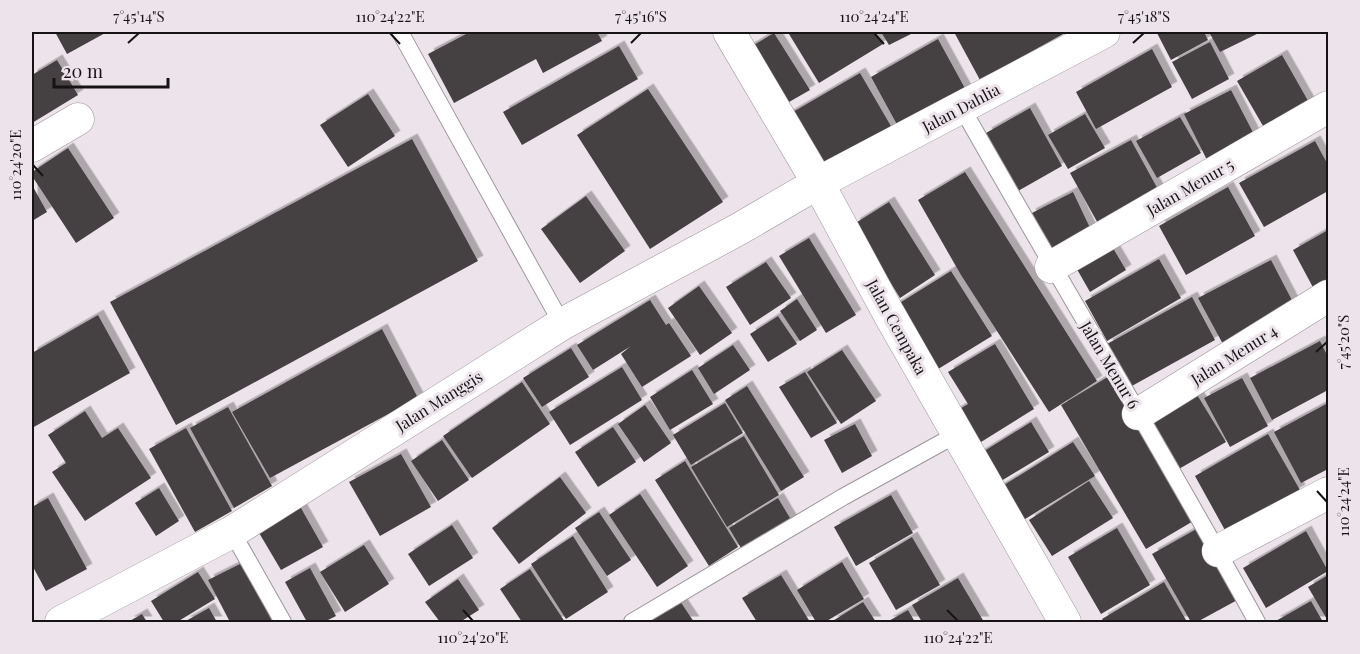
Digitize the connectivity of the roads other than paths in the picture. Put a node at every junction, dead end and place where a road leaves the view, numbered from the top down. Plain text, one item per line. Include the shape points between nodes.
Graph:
1 (400, 32) edge
2 (1104, 32) edge
3 (739, 35) edge
4 (1329, 107) edge
5 (962, 108) junction
6 (78, 119) dead end
7 (32, 146) edge
8 (818, 183) junction
9 (1051, 267) junction
10 (1329, 296) edge
11 (562, 324) junction
12 (1138, 414) junction
13 (958, 434) junction
14 (1329, 493) edge
15 (232, 532) junction
16 (1218, 551) junction
17 (61, 622) edge
18 (284, 622) edge
19 (632, 622) edge
20 (1065, 622) edge
21 (1257, 622) edge

1 - 11 lane
2 - 5 street, Jalan Dahlia
3 - 8 street, Jalan Cempaka
4 - 9 street, Jalan Menur 5
5 - 8 street, Jalan Dahlia
5 - 9 lane, Jalan Menur 6
6 - 7 street
8 - 11 street, Jalan Manggis
8 - 13 street, Jalan Cempaka
9 - 12 lane, Jalan Menur 6
10 - 12 street, Jalan Menur 4
11 - 15 street, Jalan Manggis
12 - 16 lane, Jalan Menur 6
13 - 19 lane
13 - 20 street, Jalan Cempaka
14 - 16 street
15 - 17 street, Jalan Manggis
15 - 18 lane
16 - 21 lane, Jalan Menur 6

